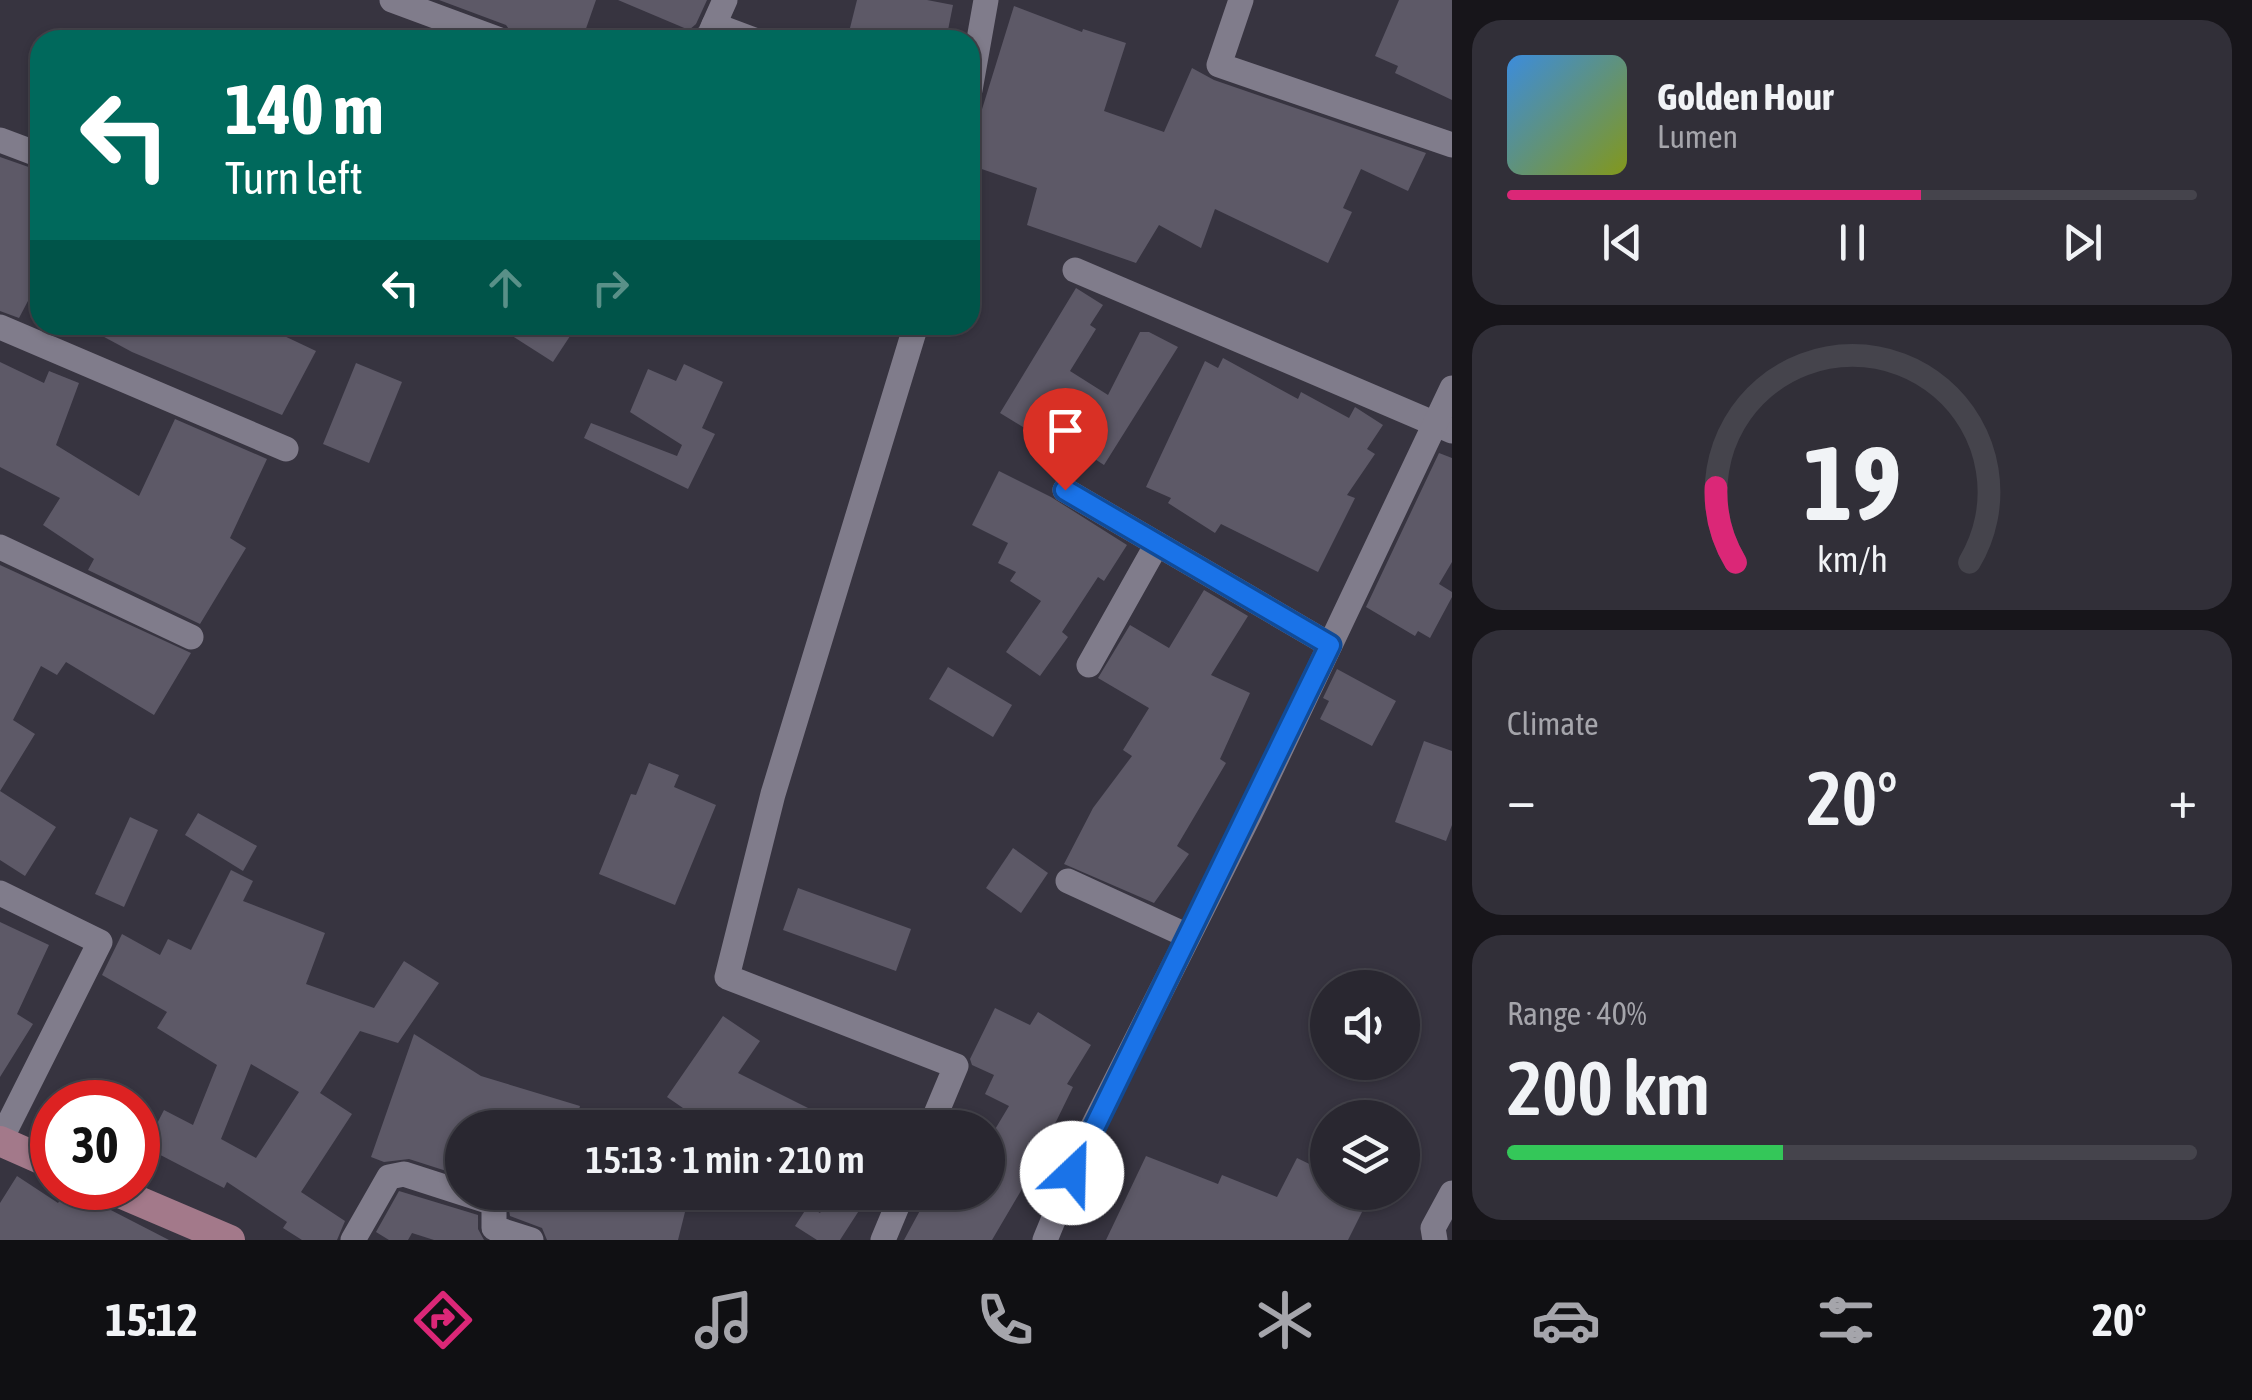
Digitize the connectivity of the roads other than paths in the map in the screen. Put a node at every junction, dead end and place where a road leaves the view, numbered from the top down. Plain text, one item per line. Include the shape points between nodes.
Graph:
1 (392, 0) edge
2 (725, 0) edge
3 (986, 0) edge
4 (1241, 0) edge
5 (473, 30) edge
6 (709, 30) edge
7 (980, 34) edge
8 (0, 140) edge
9 (1452, 145) edge
10 (30, 151) edge
11 (1075, 270) dead end
12 (0, 327) edge
13 (913, 335) edge
14 (1452, 388) edge
15 (1444, 428) edge
16 (286, 449) dead end
17 (1065, 490) dead end
18 (1157, 544) junction
19 (0, 547) edge
20 (191, 637) dead end
21 (1330, 645) junction
22 (1089, 665) dead end
23 (1068, 881) dead end
24 (0, 893) edge
25 (1188, 936) junction
26 (938, 1110) edge
27 (0, 1141) edge
28 (30, 1154) edge
29 (1452, 1192) edge
30 (160, 1210) edge
31 (896, 1210) edge
32 (230, 1240) edge
33 (354, 1240) edge
34 (531, 1240) edge
35 (883, 1240) edge
36 (1045, 1240) edge
37 (1435, 1240) edge

1 - 5 street
2 - 6 street
3 - 7 street
4 - 9 street via 1219,65
8 - 10 street
11 - 15 street
12 - 16 street
13 - 26 street via 773,794 727,977 956,1066
14 - 15 street
15 - 21 street
17 - 18 street
18 - 21 street
18 - 22 street
19 - 20 street
21 - 25 street
23 - 25 street
24 - 27 street via 100,942
25 - 36 street via 1086,1140
27 - 28 main road
29 - 37 street via 1433,1228
30 - 32 main road
31 - 35 street
33 - 34 street via 389,1177 404,1174 494,1203 494,1228

